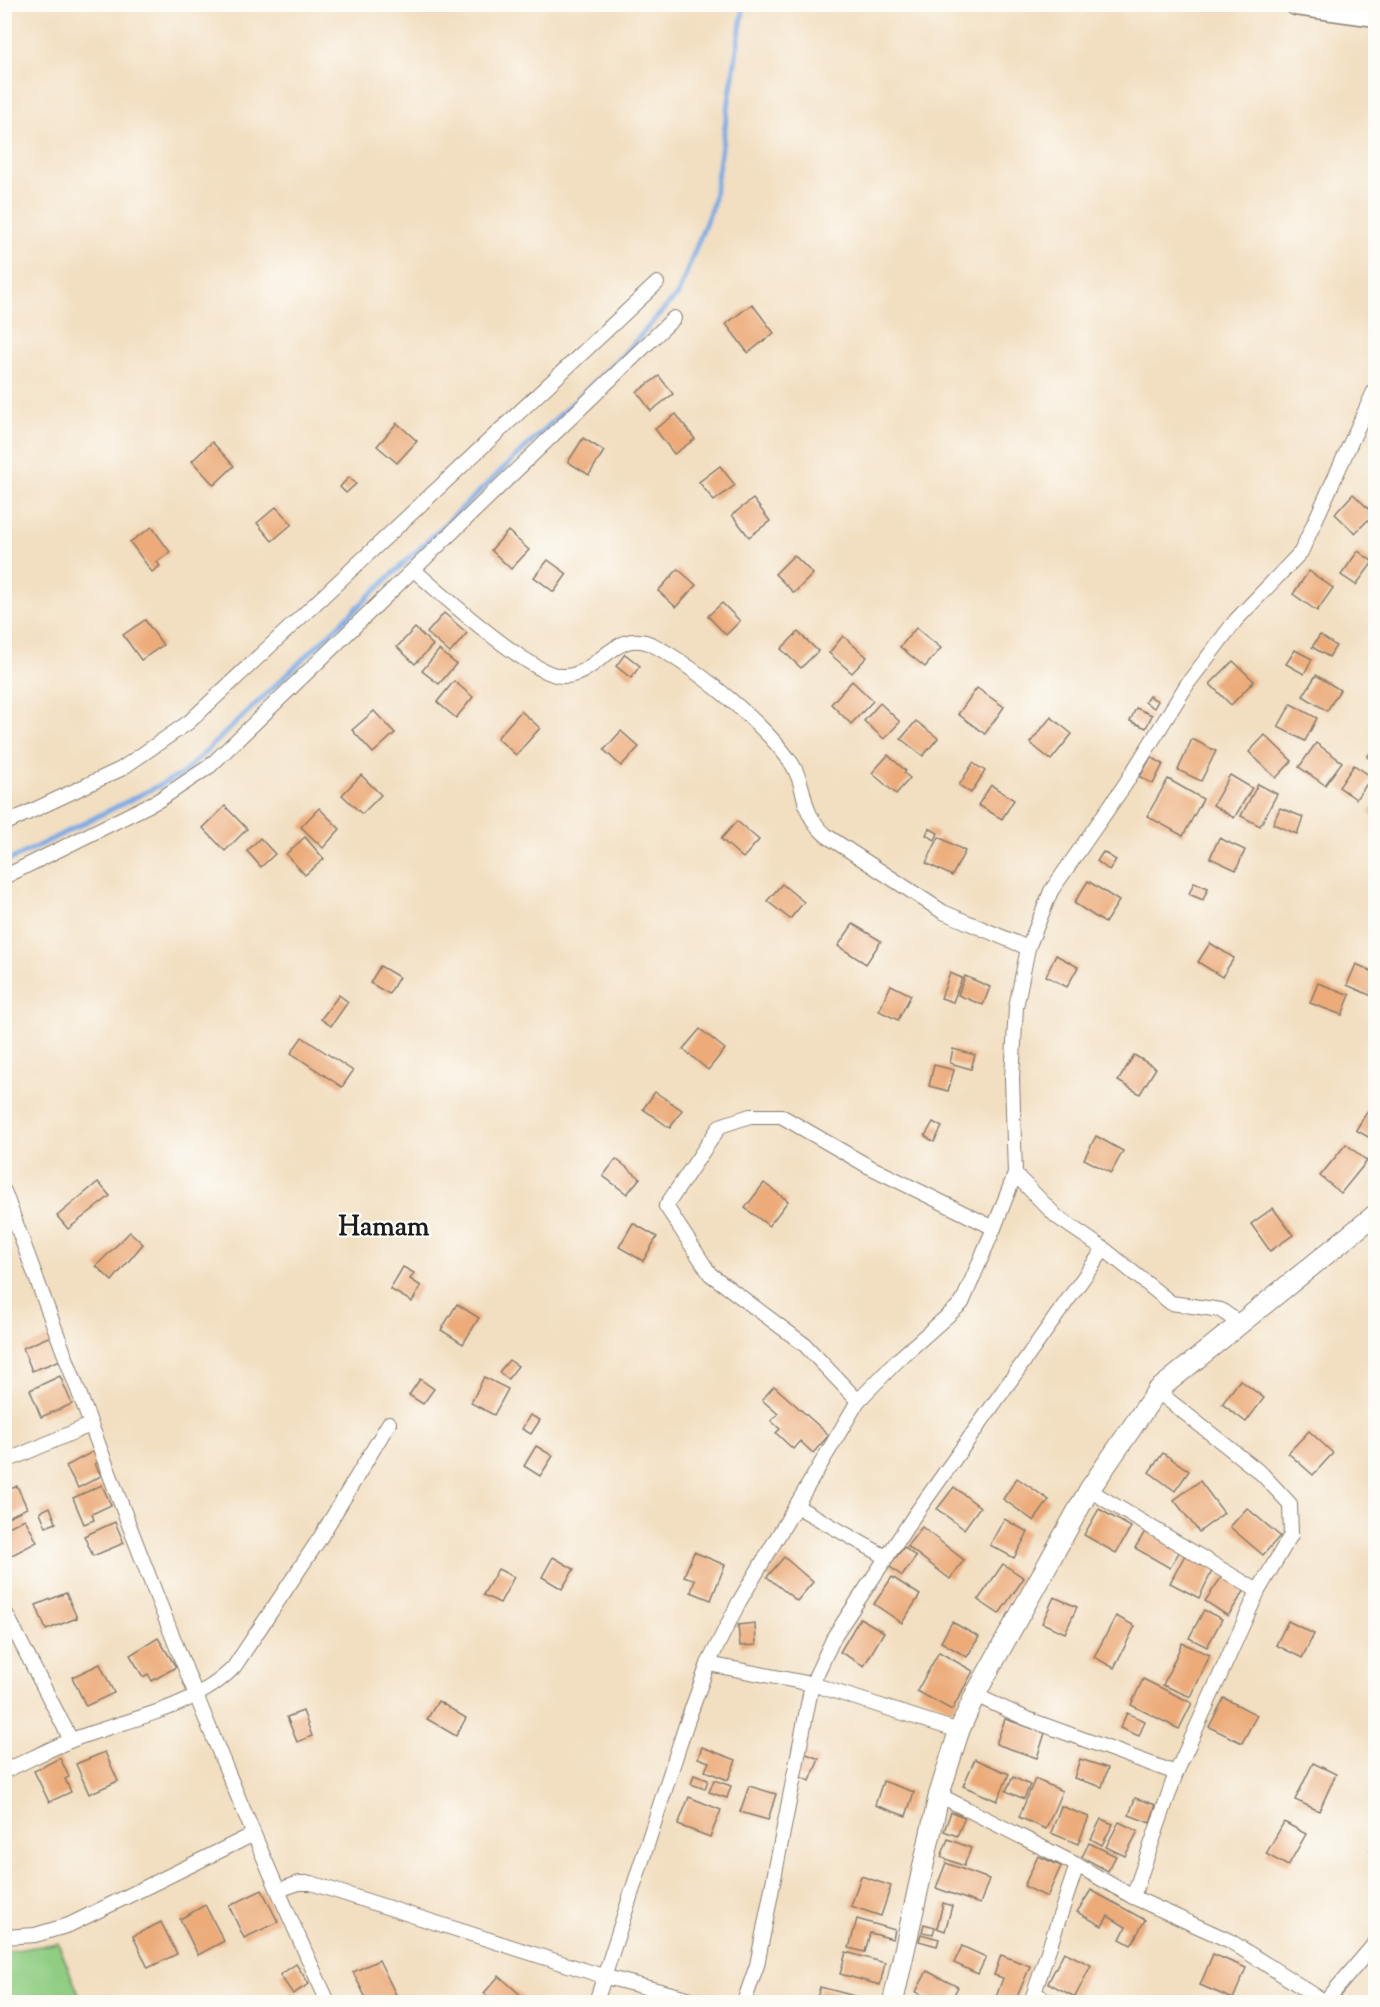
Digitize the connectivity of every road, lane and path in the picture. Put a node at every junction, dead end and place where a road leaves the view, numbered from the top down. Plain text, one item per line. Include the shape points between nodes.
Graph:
1 (1296, 4) edge
2 (1376, 15) edge
3 (657, 283) dead end
4 (674, 318) dead end
5 (1376, 387) edge
6 (415, 571) junction
7 (4, 824) edge
8 (4, 877) edge
9 (1028, 948) junction
10 (1015, 1174) junction
11 (4, 1191) edge
12 (1376, 1214) edge
13 (994, 1228) junction
14 (1104, 1249) junction
15 (1240, 1324) junction
16 (1157, 1391) junction
17 (858, 1401) junction
18 (388, 1423) dead end
19 (90, 1425) junction
20 (4, 1462) edge
21 (1089, 1490) junction
22 (796, 1506) junction
23 (886, 1557) junction
24 (1258, 1591) junction
25 (4, 1610) edge
26 (708, 1664) junction
27 (812, 1684) junction
28 (975, 1695) junction
29 (194, 1696) junction
30 (959, 1731) junction
31 (71, 1740) junction
32 (4, 1771) edge
33 (1176, 1773) junction
34 (939, 1794) junction
35 (252, 1835) junction
36 (1077, 1865) junction
37 (279, 1890) junction
38 (1132, 1897) junction
39 (4, 1937) edge
40 (1376, 1942) edge
41 (606, 1977) junction
42 (1033, 1998) edge
43 (328, 2002) edge
44 (596, 2002) edge
45 (703, 2002) edge
46 (744, 2002) edge
47 (893, 2002) edge
48 (1052, 2002) edge
49 (1325, 2002) edge

1 - 2 main road
3 - 7 street via 189,722 121,768
4 - 6 street
5 - 9 street via 1302,552 1236,620 1188,683 1124,786 1051,891
6 - 8 street via 193,779
6 - 9 street via 487,633 549,674 564,677 581,673 622,642 655,646 731,702 786,756 798,777 808,814 827,836 943,912
9 - 10 street via 1016,1006 1012,1078
10 - 13 street
10 - 14 street via 1057,1217
11 - 19 street
12 - 15 street
13 - 17 street via 962,1303
13 - 17 street via 868,1166 781,1116 750,1116 720,1126 666,1206 710,1274 805,1345
14 - 15 street via 1171,1303 1221,1310
14 - 23 street
15 - 16 street
16 - 21 street
16 - 24 street via 1262,1474 1290,1504 1291,1535
17 - 22 street
18 - 29 street via 320,1538 234,1667
19 - 20 street
19 - 29 street
21 - 24 street
21 - 28 street
22 - 23 street
22 - 26 street via 739,1602
23 - 27 street via 835,1635
24 - 33 street
25 - 31 street
26 - 27 street
26 - 41 street
27 - 30 street
27 - 46 street via 757,1965
28 - 30 street
28 - 33 street via 1025,1718
29 - 31 street
29 - 35 street
30 - 34 street
31 - 32 street
33 - 38 street
34 - 36 street
34 - 47 street
35 - 37 street
35 - 39 street via 69,1924 35,1935
36 - 38 street
36 - 42 street
37 - 41 street via 311,1883
37 - 43 street
38 - 49 street via 1230,1941
40 - 49 street
41 - 44 street
41 - 45 street
42 - 48 street

